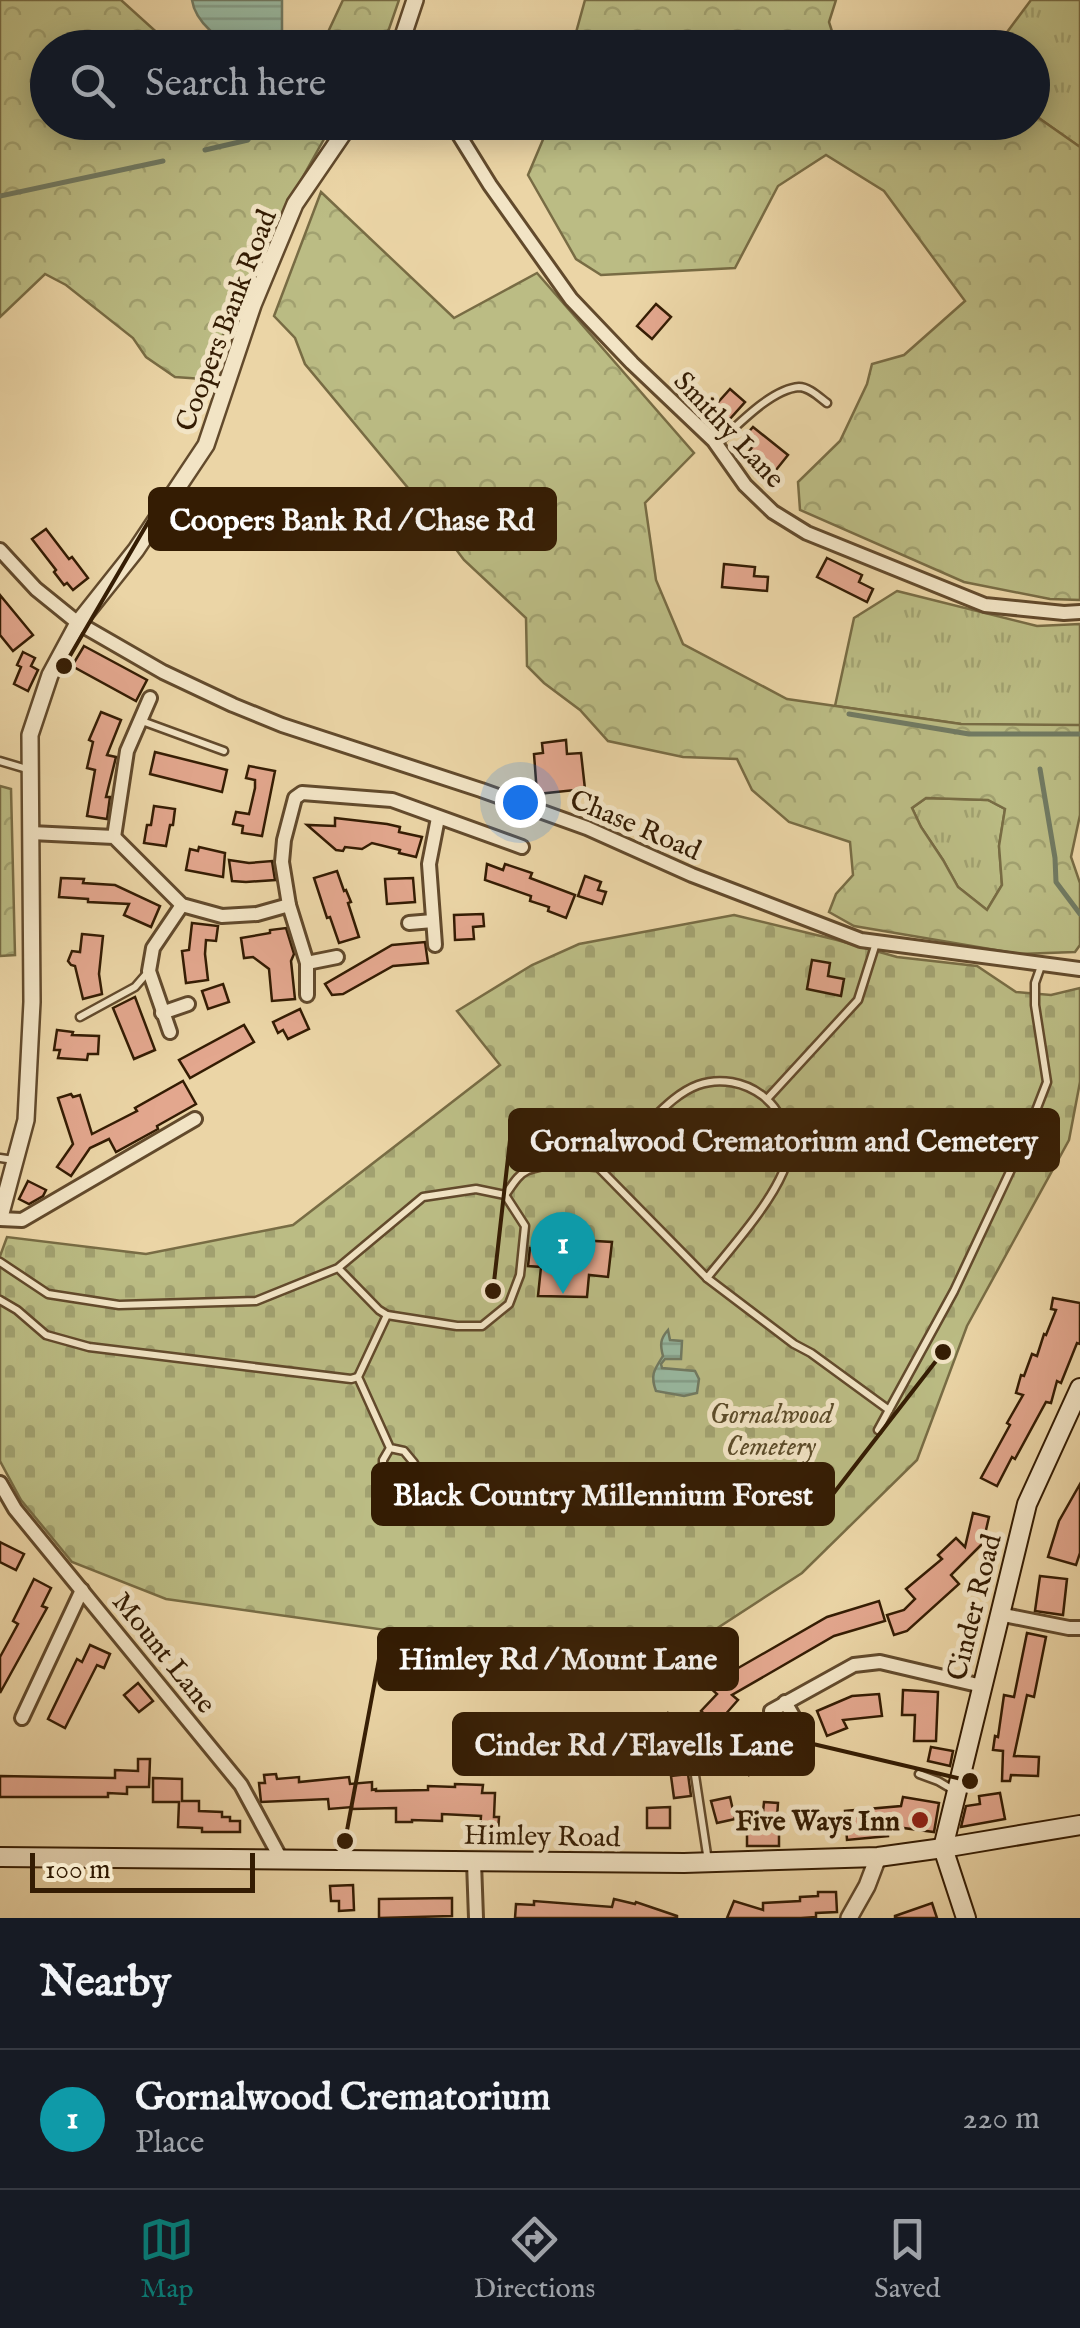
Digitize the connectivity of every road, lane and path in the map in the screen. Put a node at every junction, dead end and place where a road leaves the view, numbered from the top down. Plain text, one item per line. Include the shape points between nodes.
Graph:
1 (416, 0) edge
2 (405, 30) edge
3 (338, 140) edge
4 (463, 140) edge
5 (827, 403) dead end
6 (716, 444) junction
7 (0, 550) edge
8 (1080, 612) edge
9 (78, 623) junction
10 (150, 698) dead end
11 (140, 720) junction
12 (224, 751) dead end
13 (0, 761) edge
14 (31, 771) junction
15 (438, 818) junction
16 (31, 833) junction
17 (114, 837) junction
18 (522, 847) dead end
19 (182, 905) junction
20 (289, 905) junction
21 (433, 921) junction
22 (410, 923) dead end
23 (877, 942) junction
24 (435, 946) dead end
25 (337, 958) dead end
26 (307, 963) junction
27 (1042, 964) junction
28 (1080, 969) edge
29 (148, 971) junction
30 (307, 995) dead end
31 (188, 1004) dead end
32 (162, 1013) junction
33 (80, 1017) dead end
34 (170, 1032) dead end
35 (768, 1099) junction
36 (195, 1119) dead end
37 (8, 1159) edge
38 (598, 1167) junction
39 (506, 1196) junction
40 (0, 1218) edge
41 (0, 1262) edge
42 (338, 1268) junction
43 (707, 1278) junction
44 (0, 1300) edge
45 (387, 1315) junction
46 (358, 1377) junction
47 (1080, 1388) edge
48 (889, 1410) junction
49 (878, 1430) dead end
50 (390, 1448) junction
51 (0, 1483) edge
52 (82, 1590) junction
53 (1000, 1614) junction
54 (1080, 1628) edge
55 (982, 1686) junction
56 (786, 1702) junction
57 (771, 1711) dead end
58 (22, 1718) dead end
59 (797, 1723) dead end
60 (665, 1741) dead end
61 (919, 1774) dead end
62 (956, 1792) junction
63 (1080, 1825) edge
64 (943, 1848) junction
65 (878, 1856) junction
66 (0, 1857) edge
67 (282, 1859) junction
68 (474, 1862) junction
69 (708, 1862) junction
70 (476, 1918) edge
71 (849, 1918) edge
72 (966, 1918) edge

1 - 2 street
3 - 9 street, Coopers Bank Road via 295,204 206,445
4 - 6 street, Smithy Lane via 572,299
5 - 6 lane via 811,390 788,390
6 - 8 street, Smithy Lane via 773,512 807,533 984,605
7 - 9 street, Chase Road
9 - 14 street, Coopers Bank Road via 50,675 30,735
9 - 23 street, Chase Road via 233,705 569,822
10 - 11 street
11 - 12 lane
11 - 17 street via 127,751
13 - 14 lane
14 - 16 street, Coopers Bank Road
15 - 18 street
15 - 20 street via 392,800 302,793 284,840
15 - 21 street via 429,864
16 - 17 street
16 - 37 street, Coopers Bank Road via 26,1120
17 - 19 street
19 - 20 street via 222,916
19 - 29 street via 153,948
20 - 26 street
21 - 22 street
21 - 24 street
23 - 27 street, Chase Road
23 - 35 lane via 858,1000
25 - 26 street
26 - 30 street
27 - 28 street, Chase Road
27 - 48 lane via 1035,1006 1047,1082 954,1292
29 - 32 street
29 - 33 lane via 135,987
31 - 32 street
32 - 34 street
35 - 38 lane via 726,1080 698,1085
35 - 43 lane via 789,1142 784,1171
36 - 40 street via 22,1220
37 - 40 street, Coopers Bank Road
38 - 39 lane via 530,1169
38 - 43 lane
39 - 42 lane via 476,1189 422,1197
39 - 45 lane via 525,1226 509,1304 482,1326
41 - 42 lane via 48,1294 119,1304 256,1300
42 - 45 lane
43 - 48 lane
44 - 46 lane via 46,1335 89,1346
45 - 46 lane
46 - 50 lane
47 - 53 main road, Cinder Road via 1027,1504
48 - 49 lane
50 - 50 lane via 414,1462 402,1477 384,1470
51 - 52 street, Mount Lane
52 - 58 street
52 - 67 street, Mount Lane via 240,1785
53 - 54 street
53 - 55 main road, Cinder Road
55 - 56 street via 880,1662 854,1665
55 - 62 main road, Cinder Road
56 - 57 street
56 - 59 street
60 - 69 lane via 694,1762
61 - 62 lane
62 - 64 main road, Cinder Road
63 - 64 main road, Himley Road
64 - 65 main road, Himley Road
64 - 72 main road
65 - 69 main road, Himley Road
65 - 71 street
66 - 67 main road, Himley Road
67 - 68 main road, Himley Road
68 - 69 main road, Himley Road
68 - 70 street

